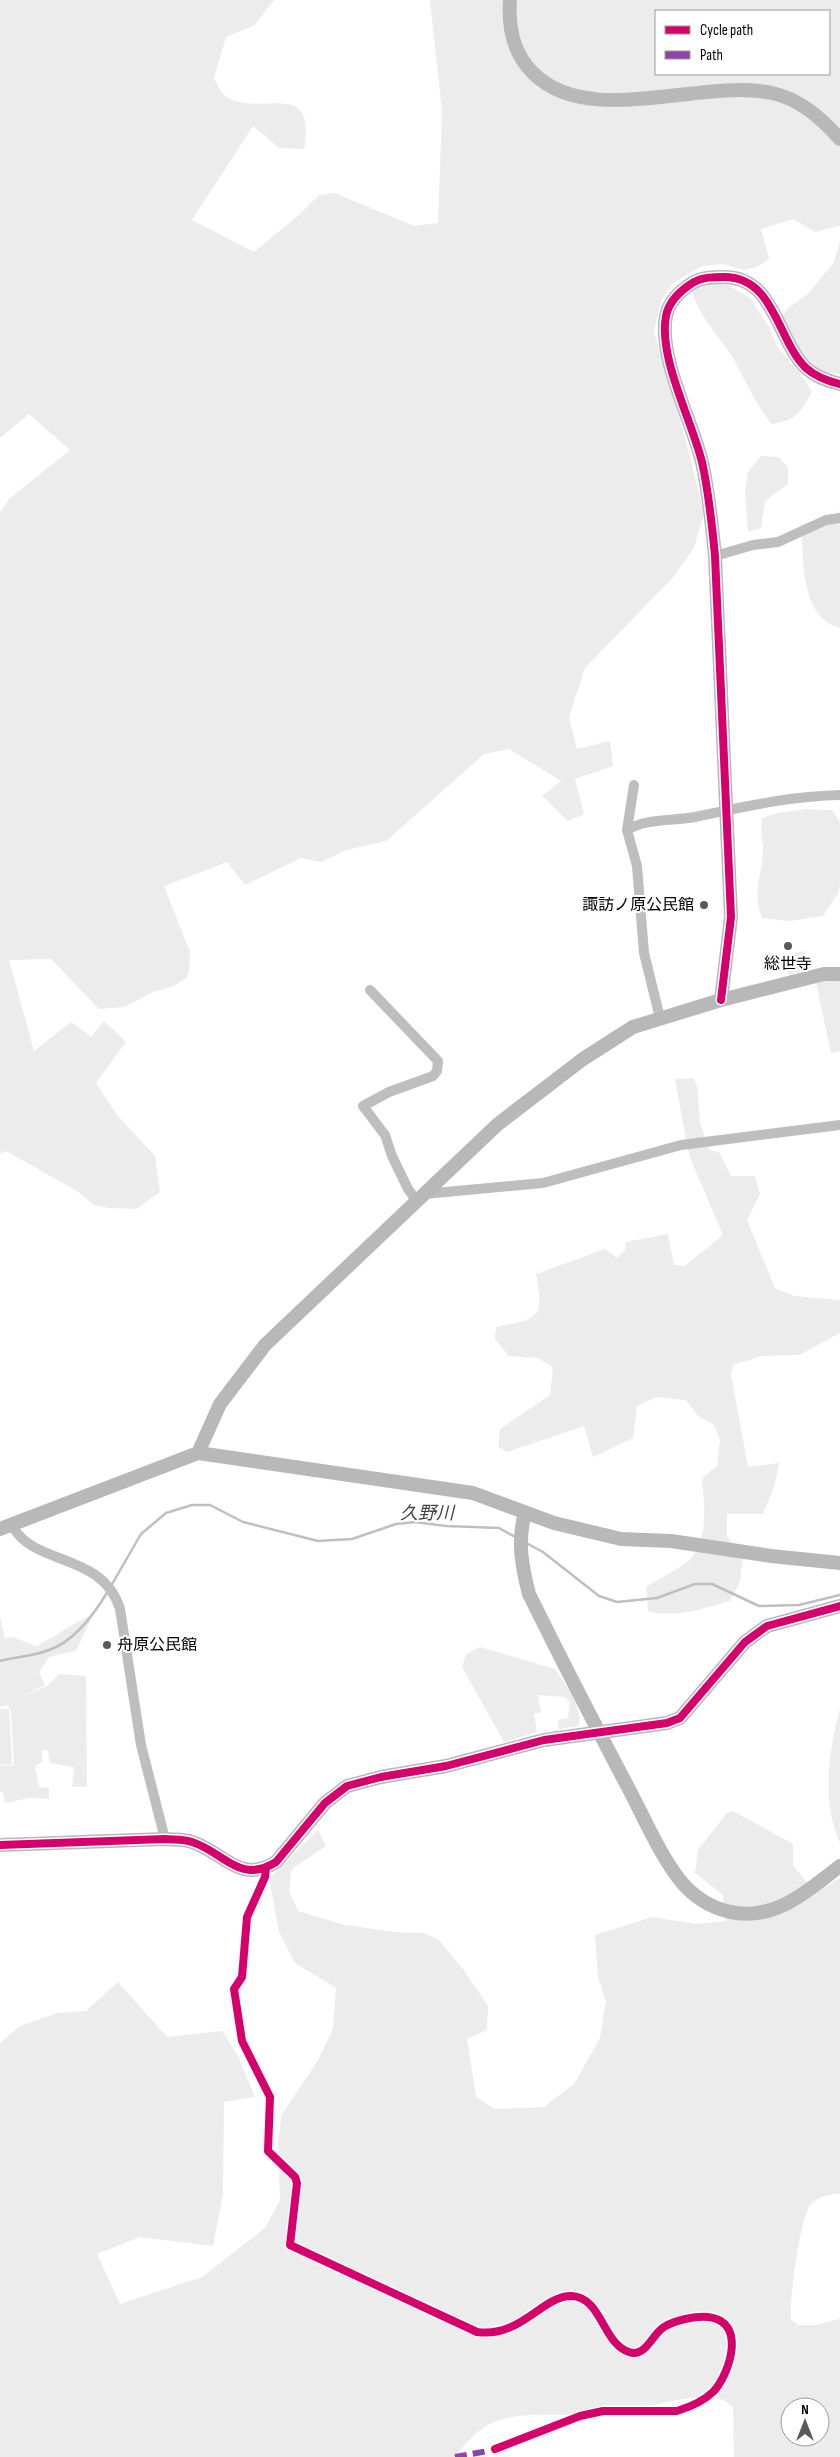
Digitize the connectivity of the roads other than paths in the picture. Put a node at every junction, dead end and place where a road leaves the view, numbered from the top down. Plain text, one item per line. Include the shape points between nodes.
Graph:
1 (510, 0) edge
2 (840, 139) edge
3 (840, 384) edge
4 (840, 518) edge
5 (715, 556) junction
6 (634, 785) dead end
7 (840, 795) edge
8 (728, 809) junction
9 (627, 830) junction
10 (840, 974) edge
11 (370, 990) dead end
12 (721, 1000) junction
13 (660, 1018) junction
14 (840, 1125) edge
15 (420, 1197) junction
16 (198, 1453) junction
17 (523, 1519) junction
18 (6, 1527) edge
19 (840, 1563) edge
20 (840, 1606) edge
21 (599, 1734) junction
22 (165, 1839) junction
23 (0, 1845) edge
24 (840, 1866) edge
25 (266, 1868) junction
26 (495, 2449) dead end

1 - 2 street via 509,14 515,46 526,66 543,83 563,94 588,100 616,100 721,90 773,93 809,110
3 - 5 street via 806,368 765,298 740,280 718,277 698,280 676,295 665,324 667,350 702,461 711,504
4 - 5 street via 826,520 778,542
5 - 8 street
6 - 9 street
7 - 8 street via 801,797
8 - 9 street via 637,824
8 - 12 street via 731,917
9 - 13 street via 637,866 644,953
10 - 12 street via 824,974
11 - 15 street via 438,1060 433,1076 389,1092 363,1106 385,1135 408,1189
12 - 13 street
13 - 15 street via 633,1027 607,1042 530,1098
14 - 15 street via 681,1145 543,1183
15 - 16 street via 265,1345 220,1404
16 - 17 street via 473,1494
16 - 18 street
17 - 19 street via 621,1539 671,1541
17 - 21 street via 521,1556 529,1594
18 - 22 street via 30,1545 100,1577 116,1594 141,1745
20 - 21 street via 768,1626 745,1642 680,1718
21 - 24 street via 672,1869 684,1884 710,1905 737,1913 766,1912 799,1897
21 - 25 street via 544,1740 446,1766 347,1786 324,1803 276,1862
22 - 23 street
22 - 25 street via 192,1842 238,1868 251,1871
25 - 26 street via 247,1917 242,1977 234,1989 242,2041 270,2098 268,2151 295,2177 297,2183 290,2245 477,2332 497,2332 516,2326 558,2300 572,2296 591,2305 616,2344 629,2352 639,2352 661,2329 676,2322 710,2317 723,2323 731,2334 732,2355 728,2372 712,2393 688,2408 677,2411 603,2411 580,2416

